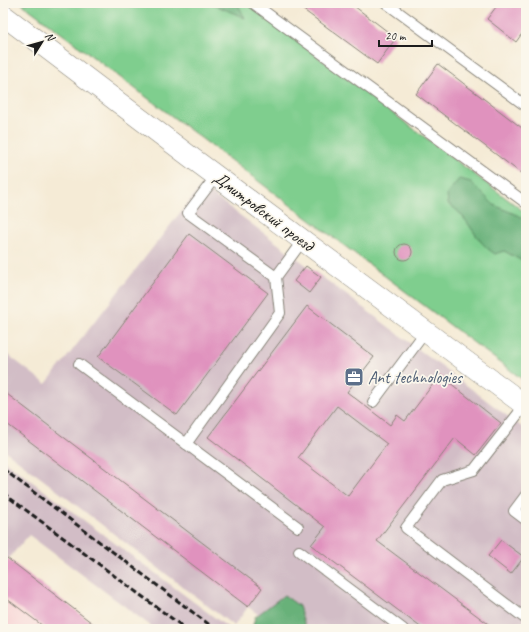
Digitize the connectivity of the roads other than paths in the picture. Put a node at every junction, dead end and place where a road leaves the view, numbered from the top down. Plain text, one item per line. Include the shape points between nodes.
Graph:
1 (253, 3) edge
2 (386, 3) edge
3 (3, 15) edge
4 (526, 106) edge
5 (216, 176) junction
6 (526, 203) edge
7 (303, 240) junction
8 (276, 277) junction
9 (426, 331) junction
10 (79, 364) dead end
11 (374, 402) dead end
12 (525, 405) edge
13 (186, 444) junction
14 (526, 495) edge
15 (526, 520) edge
16 (298, 527) dead end
17 (299, 551) dead end
18 (526, 619) edge
19 (403, 629) edge

1 - 6 lane
2 - 4 lane
3 - 5 street, Дмитровский проезд
5 - 7 street, Дмитровский проезд
5 - 8 lane via 188,213
7 - 8 lane
7 - 9 street, Дмитровский проезд
8 - 13 lane via 280,313
9 - 11 lane
9 - 12 street, Дмитровский проезд
10 - 13 lane
12 - 18 lane via 474,470 442,480 406,528
13 - 16 lane
14 - 15 lane via 514,511
17 - 19 lane

